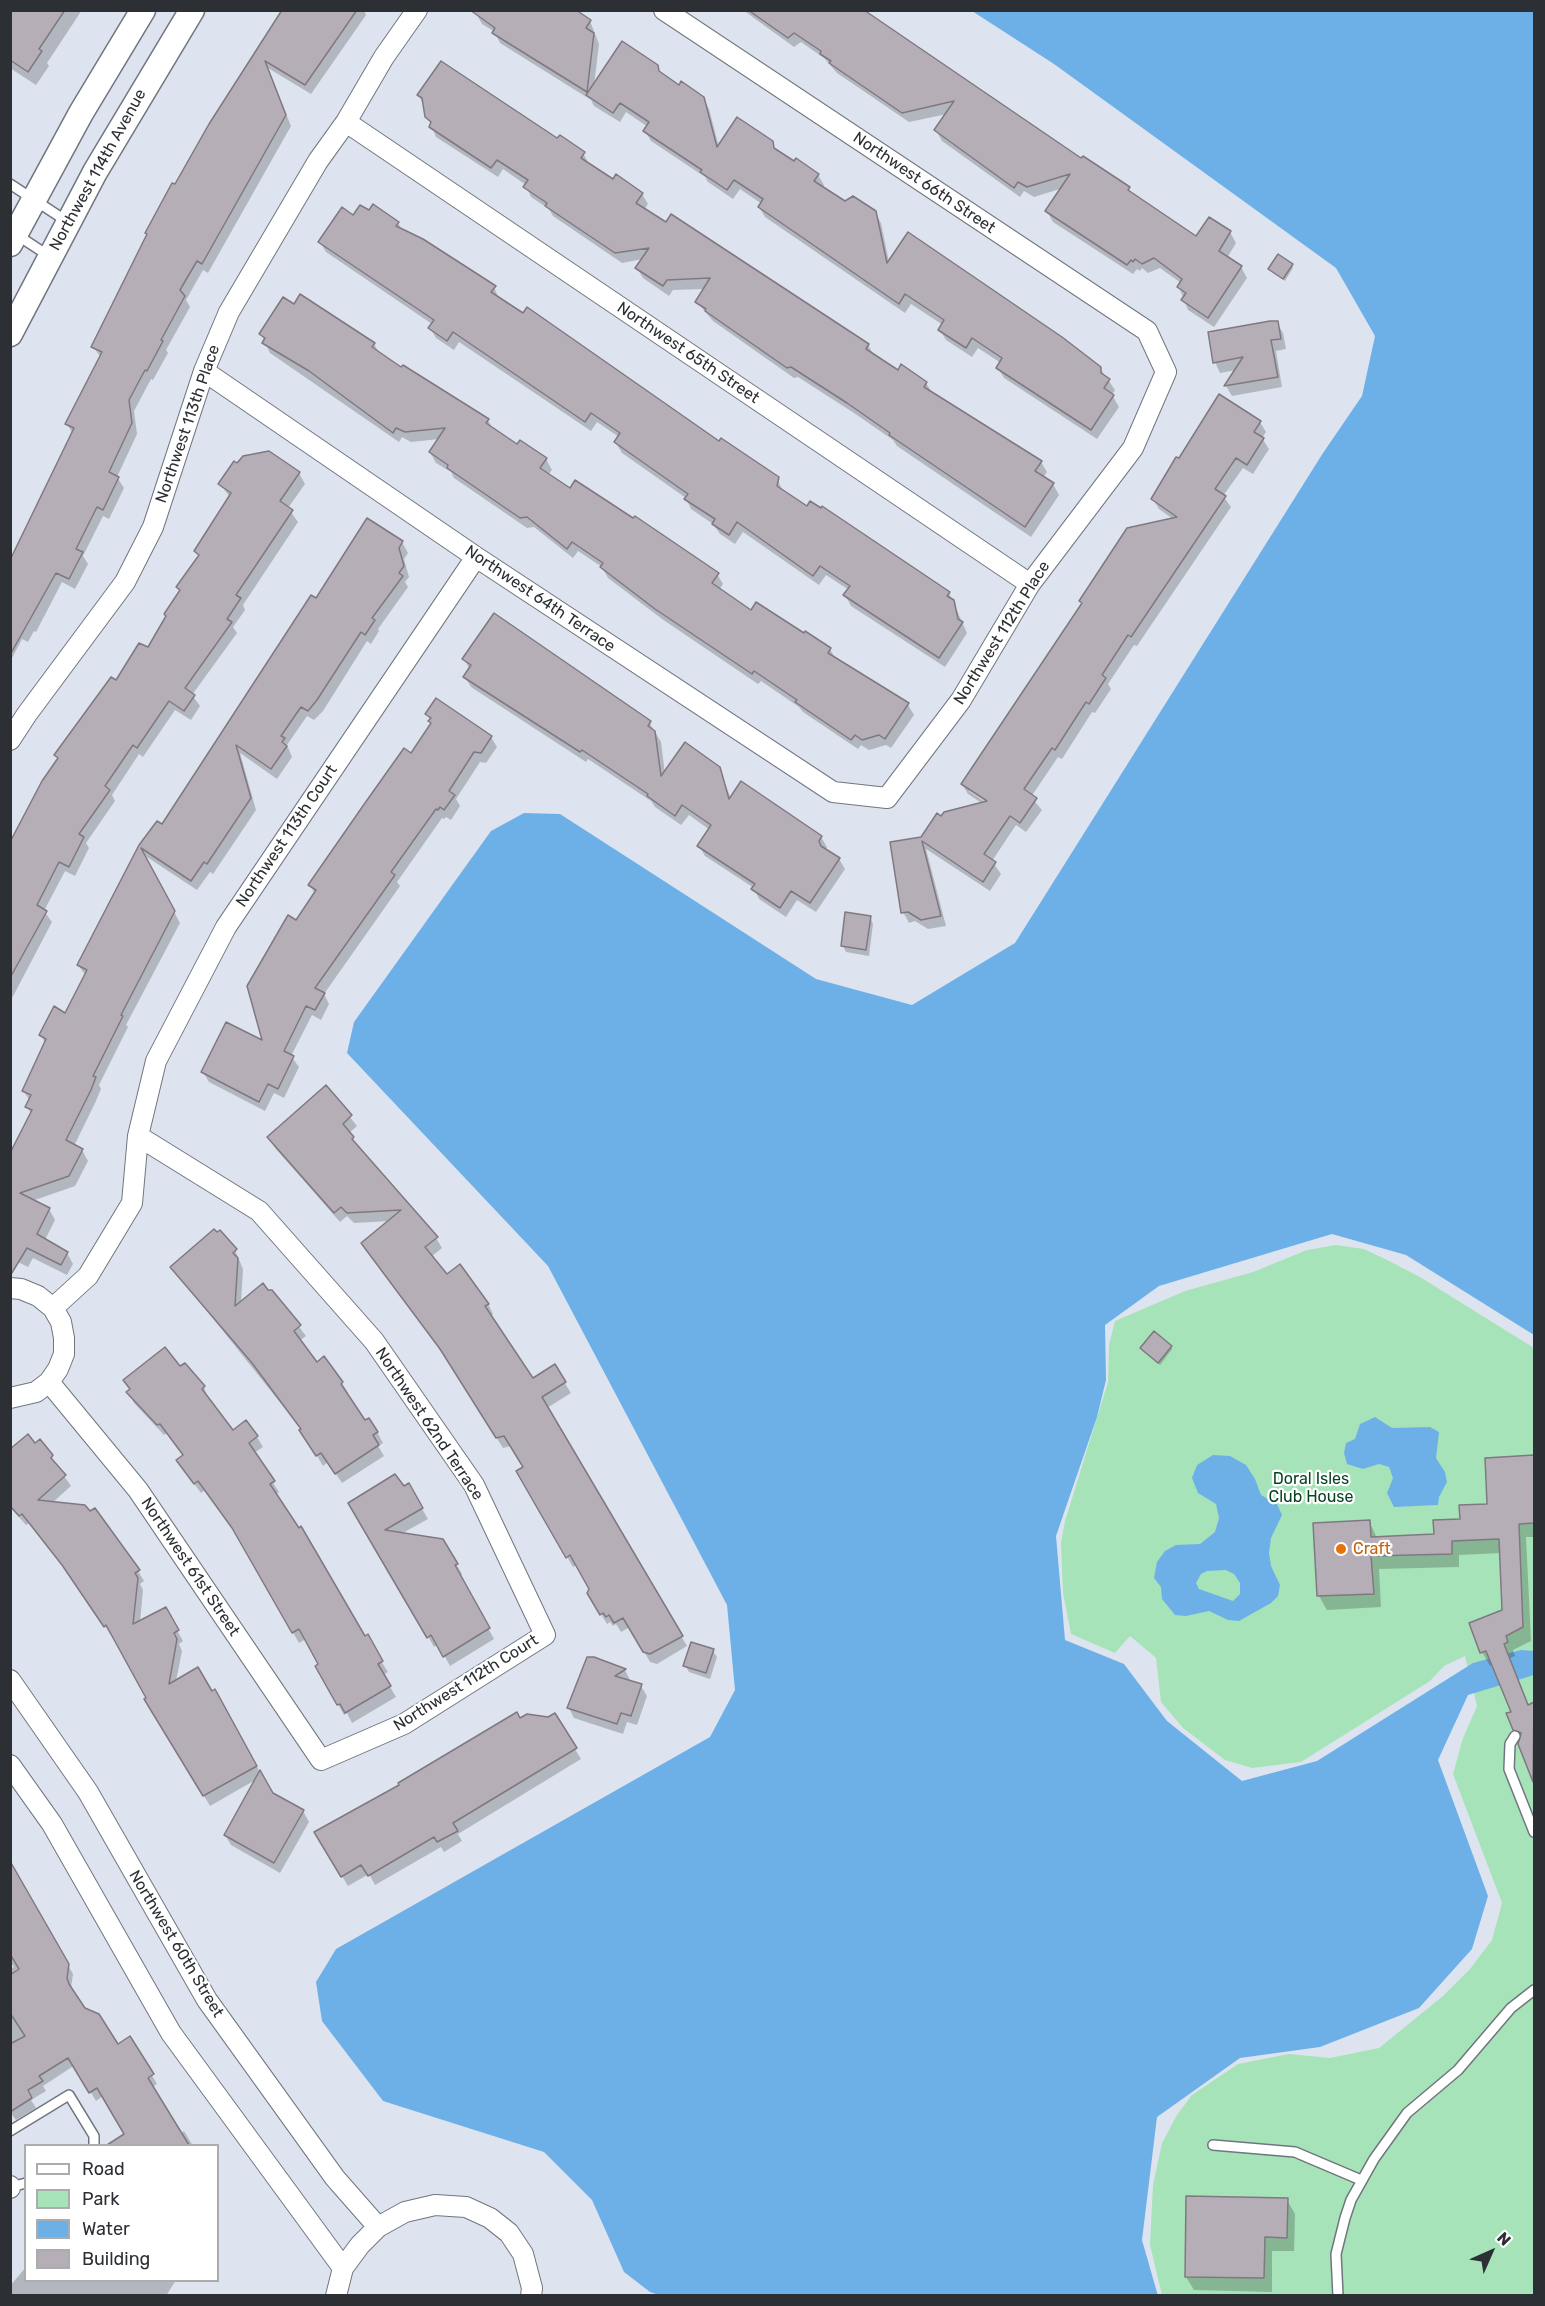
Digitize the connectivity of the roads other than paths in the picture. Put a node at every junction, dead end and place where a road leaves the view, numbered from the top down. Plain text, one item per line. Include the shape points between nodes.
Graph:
1 (143, 10) edge
2 (192, 10) edge
3 (417, 10) edge
4 (664, 10) edge
5 (346, 122) junction
6 (10, 184) edge
7 (33, 200) junction
8 (68, 222) junction
9 (12, 236) edge
10 (50, 257) junction
11 (10, 334) edge
12 (204, 371) junction
13 (1166, 372) joint
14 (476, 557) junction
15 (1030, 584) junction
16 (10, 740) edge
17 (887, 798) joint
18 (138, 1136) junction
19 (10, 1288) edge
20 (53, 1308) junction
21 (48, 1382) junction
22 (10, 1398) edge
23 (545, 1635) joint
24 (10, 1680) edge
25 (1515, 1736) dead end
26 (321, 1760) joint
27 (10, 1765) edge
28 (1534, 1832) edge
29 (1534, 1990) edge
30 (10, 2131) edge
31 (94, 2144) edge
32 (1213, 2145) dead end
33 (1361, 2180) junction
34 (378, 2227) junction
35 (343, 2268) junction
36 (336, 2295) edge
37 (531, 2295) edge
38 (1338, 2295) edge

1 - 7 street
2 - 8 street, Northwest 114th Avenue
3 - 5 street, Northwest 113th Place
4 - 13 street, Northwest 66th Street via 1147,331
5 - 12 street, Northwest 113th Place via 318,161 229,312
5 - 15 street, Northwest 65th Street
6 - 7 lane
7 - 8 lane
7 - 9 street
8 - 10 street, Northwest 114th Avenue
9 - 10 lane
10 - 11 street, Northwest 114th Avenue
12 - 14 street, Northwest 64th Terrace
12 - 16 street, Northwest 113th Place via 153,527 125,582
13 - 15 street, Northwest 112th Place via 1133,448
14 - 17 street, Northwest 64th Terrace via 833,792
14 - 18 street, Northwest 113th Court via 226,927 156,1061
15 - 17 street, Northwest 112th Place via 961,700
18 - 20 street, Northwest 113th Court via 132,1203 88,1276
18 - 23 street, Northwest 62nd Terrace via 259,1211 374,1341 474,1485
19 - 20 street via 38,1296
20 - 21 street via 61,1322 64,1354
21 - 22 street via 36,1392
21 - 26 street, Northwest 61st Street via 138,1490
23 - 26 street, Northwest 112th Court via 404,1724
24 - 34 street, Northwest 60th Street via 88,1792 207,2000 335,2178
25 - 28 lane via 1510,1744 1509,1768
27 - 35 street via 52,1824 171,2033
29 - 33 lane via 1511,2008 1458,2070 1407,2113
30 - 31 lane via 69,2096 94,2136
32 - 33 lane via 1295,2152
33 - 38 lane via 1336,2254
34 - 35 street
34 - 37 street via 405,2212 435,2205 466,2207 490,2218 509,2233 523,2254
35 - 36 street

